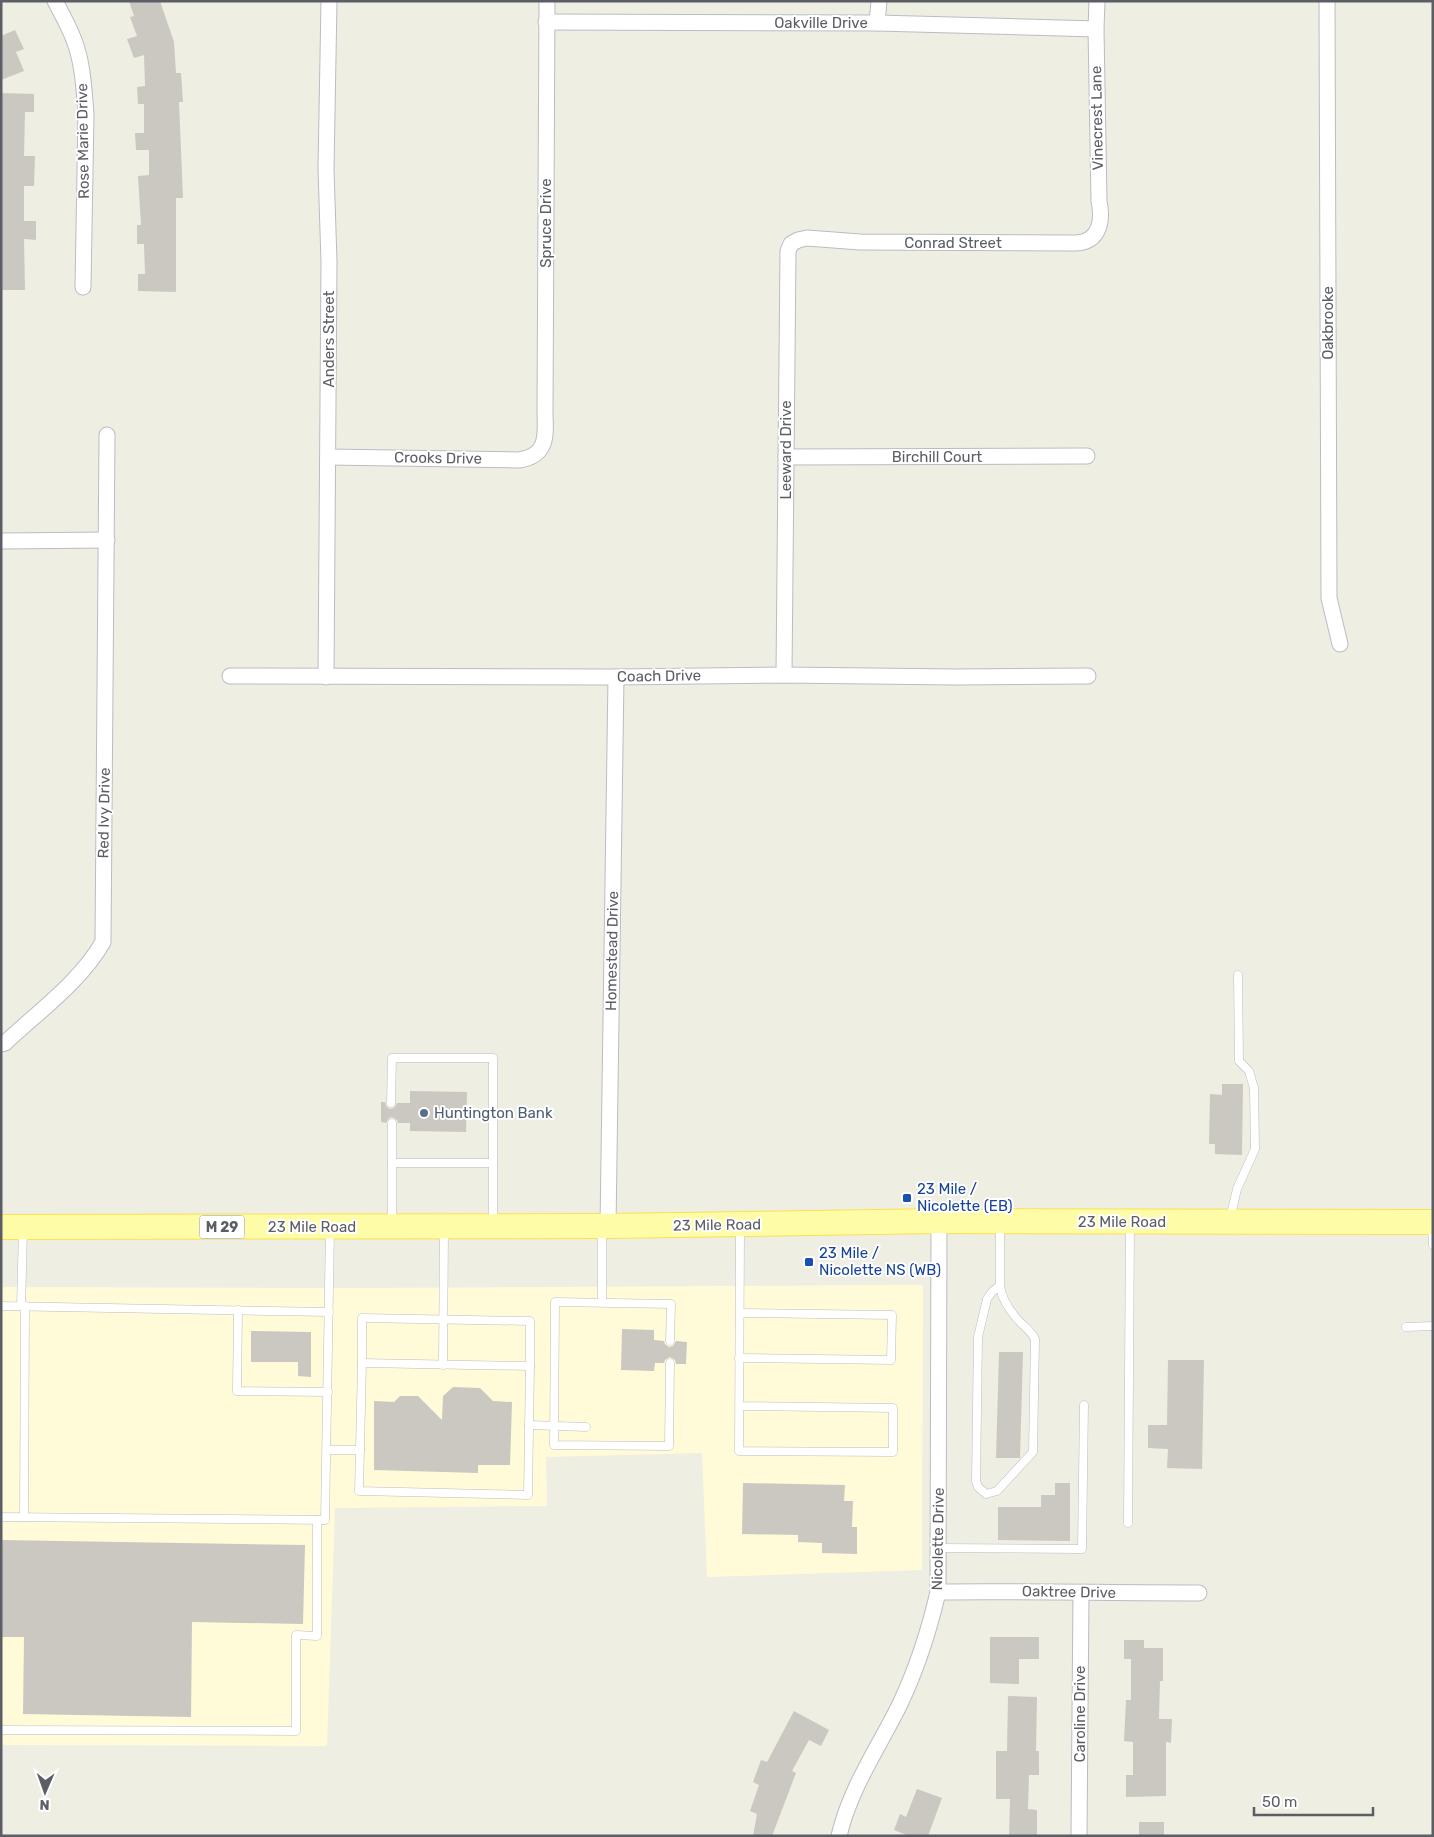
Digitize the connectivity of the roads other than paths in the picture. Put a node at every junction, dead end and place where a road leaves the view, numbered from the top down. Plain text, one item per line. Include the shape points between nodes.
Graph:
1 (55, 1) edge
2 (328, 1) edge
3 (546, 1) edge
4 (879, 1) edge
5 (1097, 1) edge
6 (1327, 1) edge
7 (546, 22) junction
8 (878, 23) junction
9 (1096, 29) junction
10 (1095, 233) joint
11 (807, 238) joint
12 (83, 287) dead end
13 (107, 435) dead end
14 (543, 445) joint
15 (328, 456) junction
16 (1087, 456) dead end
17 (786, 457) junction
18 (107, 540) junction
19 (1, 541) edge
20 (1340, 644) dead end
21 (784, 675) junction
22 (230, 676) dead end
23 (1088, 676) dead end
24 (326, 677) junction
25 (616, 677) junction
26 (1238, 975) dead end
27 (1, 1044) edge
28 (391, 1103) dead end
29 (392, 1123) dead end
30 (392, 1163) junction
31 (493, 1163) junction
32 (939, 1221) junction
33 (1000, 1221) junction
34 (1130, 1222) junction
35 (1230, 1222) junction
36 (1432, 1222) edge
37 (740, 1224) junction
38 (444, 1226) junction
39 (493, 1226) junction
40 (605, 1226) junction
41 (12, 1227) edge
42 (330, 1227) junction
43 (392, 1227) junction
44 (1433, 1245) edge
45 (1000, 1285) junction
46 (602, 1302) junction
47 (1, 1306) edge
48 (23, 1306) junction
49 (238, 1310) junction
50 (330, 1312) junction
51 (740, 1313) junction
52 (443, 1320) junction
53 (1433, 1326) edge
54 (1406, 1327) dead end
55 (670, 1341) dead end
56 (739, 1358) junction
57 (362, 1363) junction
58 (443, 1364) junction
59 (670, 1364) dead end
60 (530, 1366) junction
61 (328, 1392) junction
62 (1084, 1405) dead end
63 (739, 1406) junction
64 (529, 1425) junction
65 (554, 1426) junction
66 (586, 1427) dead end
67 (327, 1450) junction
68 (360, 1450) junction
69 (1, 1517) edge
70 (24, 1517) junction
71 (317, 1520) junction
72 (1128, 1523) dead end
73 (939, 1548) junction
74 (938, 1592) junction
75 (1082, 1593) junction
76 (1199, 1593) dead end
77 (1, 1730) edge
78 (839, 1836) edge
79 (1079, 1836) edge

1 - 12 street, Rose Marie Drive via 74,41 82,71 86,114
2 - 15 street, Anders Street
3 - 7 street, Spruce Drive
4 - 8 street
5 - 9 street, Vinecrest Lane
6 - 20 street, Oakbrooke via 1329,598
7 - 8 street, Oakville Drive
7 - 14 street, Spruce Drive via 547,432
8 - 9 street, Oakville Drive
9 - 10 street, Vinecrest Lane via 1101,221
10 - 11 street, Conrad Street via 1083,243 860,242
11 - 17 street, Leeward Drive via 791,244 786,260
13 - 18 street, Red Ivy Drive
14 - 15 street, Crooks Drive via 535,454 518,460
15 - 24 street, Anders Street
16 - 17 street, Birchill Court
17 - 21 street, Leeward Drive
18 - 19 street
18 - 27 street, Red Ivy Drive via 103,942 75,978
21 - 23 street, Coach Drive
21 - 25 street, Coach Drive
22 - 24 street, Coach Drive
24 - 25 street, Coach Drive
25 - 40 street, Homestead Drive
26 - 35 lane via 1239,1061 1249,1071 1254,1088 1255,1149 1237,1189
28 - 31 lane via 392,1058 493,1058
29 - 30 lane
30 - 31 lane
30 - 43 lane
31 - 39 lane
32 - 33 main road, 23 Mile Road / M 29
32 - 37 main road, 23 Mile Road / M 29
32 - 73 street, Nicolette Drive
33 - 34 main road, 23 Mile Road / M 29
33 - 45 lane
34 - 35 main road, 23 Mile Road / M 29
34 - 72 lane
35 - 36 main road, 23 Mile Road / M 29
36 - 44 lane
37 - 40 main road, 23 Mile Road / M 29
37 - 51 lane
38 - 39 main road, 23 Mile Road / M 29
38 - 43 main road, 23 Mile Road / M 29
38 - 52 lane
39 - 40 main road, 23 Mile Road / M 29
40 - 46 lane
41 - 42 main road, 23 Mile Road / M 29
41 - 48 lane
42 - 43 main road, 23 Mile Road / M 29
42 - 50 lane
45 - 45 lane via 987,1300 978,1337 976,1482 986,1494 997,1492 1033,1452 1035,1339 1004,1300
46 - 55 lane via 671,1304
46 - 65 lane via 555,1302
47 - 48 lane
48 - 49 lane
48 - 70 lane
49 - 50 lane
49 - 61 lane via 237,1391
50 - 61 lane
51 - 56 lane
51 - 56 lane via 892,1315 891,1360
52 - 57 lane via 362,1318
52 - 58 lane
52 - 60 lane via 530,1321
53 - 54 lane
56 - 63 lane
57 - 58 lane
57 - 68 lane
58 - 60 lane
59 - 65 lane via 669,1446 554,1445
60 - 64 lane
61 - 67 lane
62 - 73 lane via 1082,1549
63 - 63 lane via 739,1451 892,1452 893,1408
64 - 65 lane
64 - 68 lane via 528,1495 360,1491
65 - 66 lane
67 - 68 lane
67 - 71 lane via 325,1520
69 - 70 lane
70 - 71 lane
71 - 77 lane via 317,1636 296,1635 296,1731
73 - 74 street, Nicolette Drive
74 - 75 street, Oaktree Drive
74 - 78 street, Nicolette Drive via 929,1630 911,1680 861,1778
75 - 76 street, Oaktree Drive
75 - 79 street, Caroline Drive

